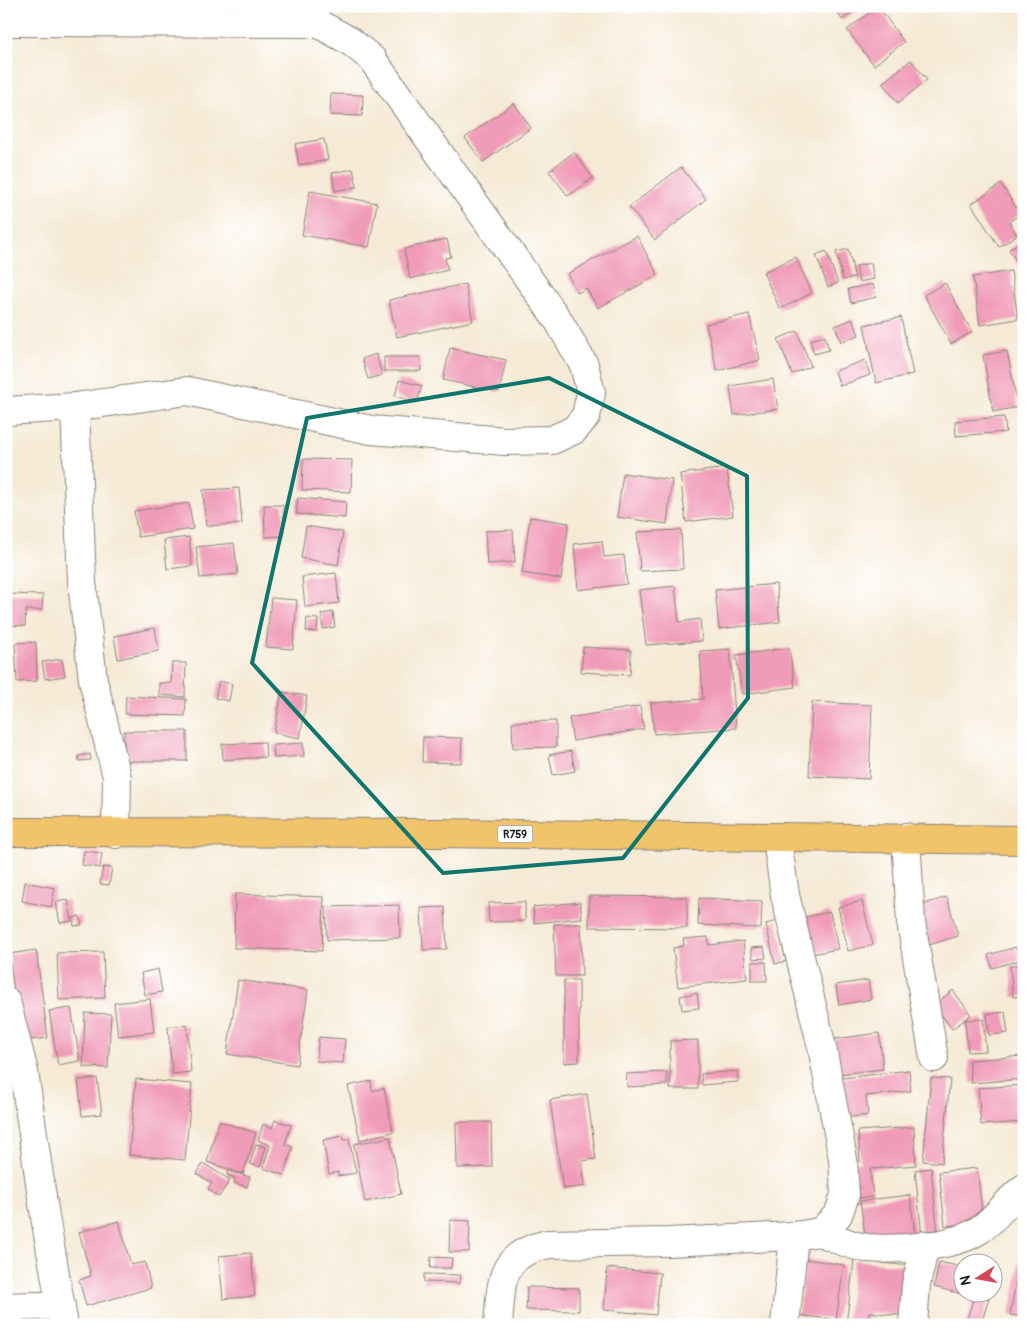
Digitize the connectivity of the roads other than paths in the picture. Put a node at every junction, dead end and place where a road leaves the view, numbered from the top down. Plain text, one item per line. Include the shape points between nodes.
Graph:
1 (320, 14) edge
2 (6, 22) edge
3 (75, 407) junction
4 (6, 411) edge
5 (6, 832) edge
6 (116, 834) junction
7 (777, 838) junction
8 (906, 838) junction
9 (1024, 840) edge
10 (6, 1001) edge
11 (934, 1058) dead end
12 (1024, 1188) edge
13 (807, 1234) junction
14 (925, 1245) junction
15 (6, 1307) edge
16 (62, 1315) edge
17 (498, 1325) edge
18 (785, 1325) edge
19 (913, 1325) edge

1 - 2 street
1 - 3 street via 372,59 558,320 584,365 591,392 586,416 574,430 552,440 505,441 371,430 187,391
3 - 4 street
3 - 6 street via 82,582 93,680 117,777
5 - 6 main road, R759
6 - 7 main road, R759 via 438,833
7 - 8 main road, R759
7 - 13 street via 785,895 822,1047 843,1159 845,1195 838,1215
8 - 9 main road, R759
8 - 11 street via 911,922
10 - 16 street via 24,1072 44,1217
12 - 14 street via 993,1220 975,1233
13 - 14 street via 866,1248
13 - 17 street via 531,1247 509,1264 502,1283
13 - 18 street
14 - 19 street via 916,1285
15 - 16 street

